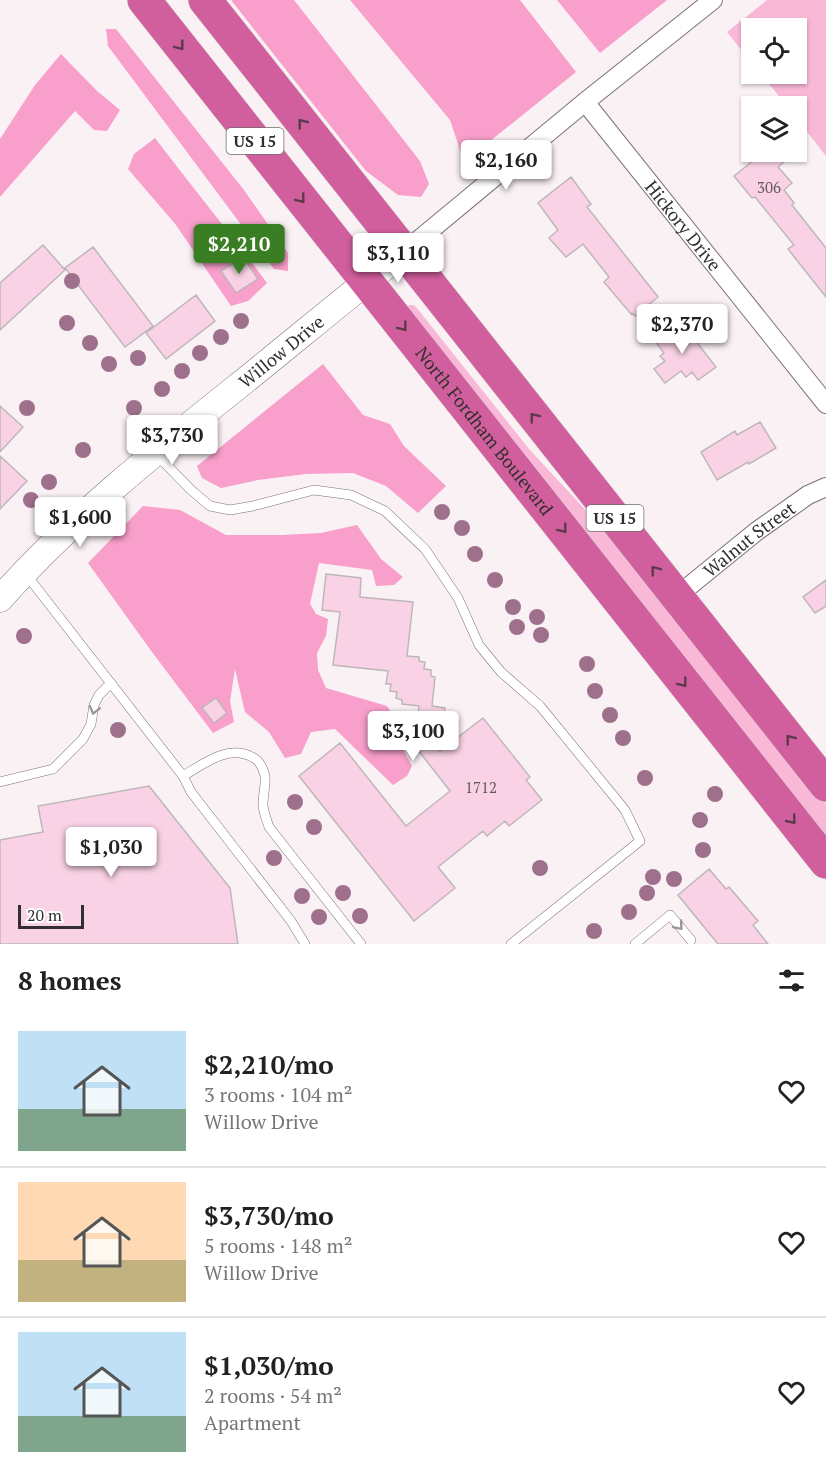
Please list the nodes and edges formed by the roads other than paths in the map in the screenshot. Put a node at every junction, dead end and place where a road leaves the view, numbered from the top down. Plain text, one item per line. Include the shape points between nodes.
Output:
1 (144, 0) edge
2 (205, 0) edge
3 (713, 0) edge
4 (585, 102) junction
5 (404, 252) junction
6 (366, 281) junction
7 (826, 404) edge
8 (155, 452) junction
9 (826, 487) edge
10 (24, 572) junction
11 (677, 597) junction
12 (0, 599) edge
13 (111, 683) junction
14 (183, 776) junction
15 (0, 782) edge
16 (826, 785) edge
17 (826, 862) edge
18 (691, 940) dead end
19 (305, 944) edge
20 (361, 944) edge
21 (511, 944) edge
22 (634, 944) edge

1 -> 6 highway, North Fordham Boulevard / US 15
5 -> 2 highway, US 15
3 - 4 street, Willow Drive
4 - 5 street, Willow Drive
4 - 7 street, Hickory Drive
5 - 6 street, Willow Drive
11 -> 5 highway, US 15
6 - 8 street, Willow Drive
6 -> 17 highway, North Fordham Boulevard / US 15
8 - 10 street, Willow Drive
8 - 21 lane via 210,506 230,510 314,490 351,495 385,511 424,549 458,598 479,645 501,672 540,706 625,810 640,842
9 - 11 street, Walnut Street via 757,531
10 - 12 street, Willow Drive
10 - 13 lane
16 -> 11 highway, US 15
13 - 14 lane
13 -> 15 lane via 99,695 83,739 53,769
14 - 19 lane
14 - 20 lane via 209,760 233,752 257,759 265,778 263,807 269,827
22 -> 18 lane via 670,915

